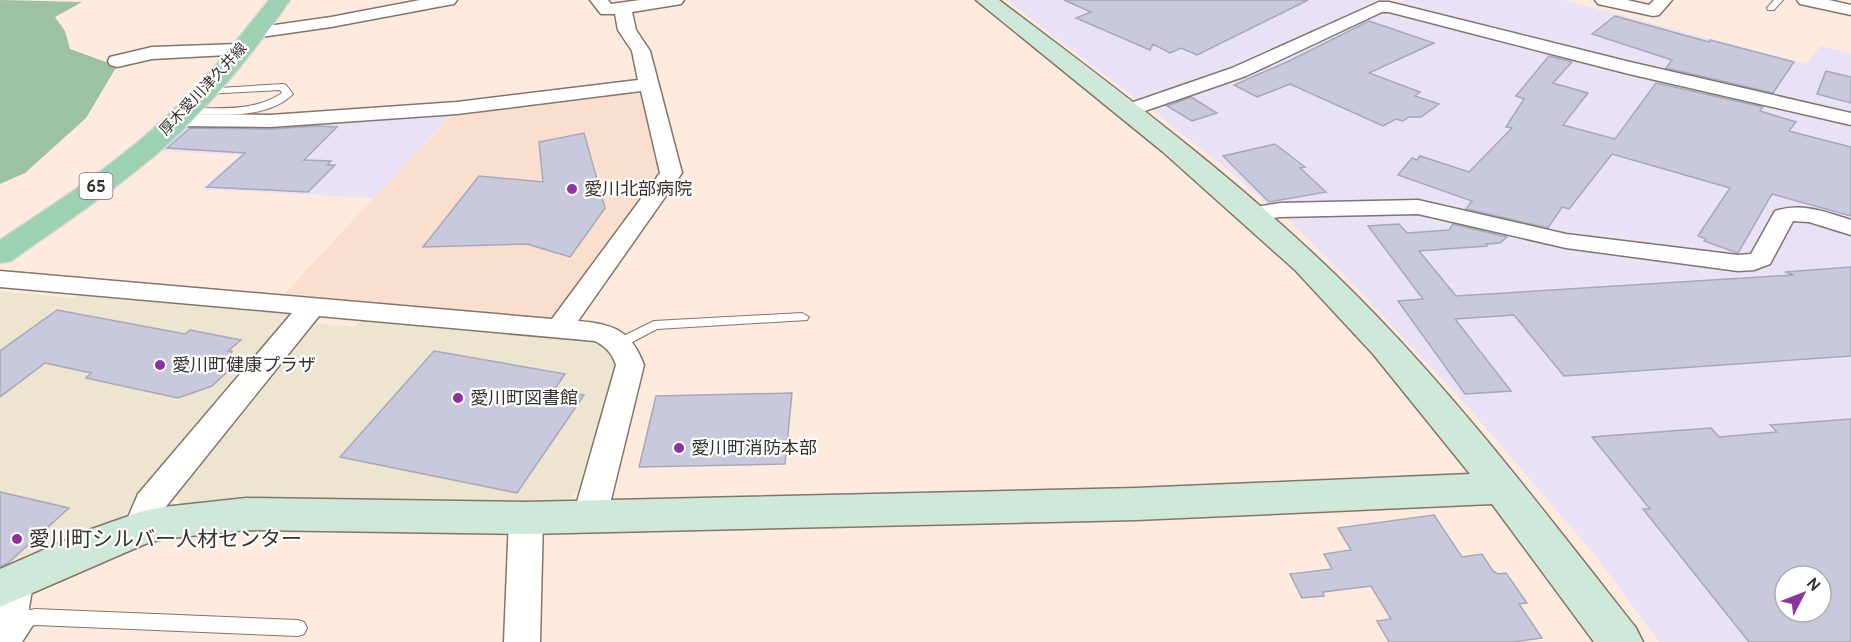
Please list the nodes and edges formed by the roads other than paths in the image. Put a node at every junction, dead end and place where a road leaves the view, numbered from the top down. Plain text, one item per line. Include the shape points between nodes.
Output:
1 (280, 0) edge
2 (448, 0) edge
3 (599, 0) edge
4 (675, 0) edge
5 (986, 0) edge
6 (1604, 0) edge
7 (1663, 0) edge
8 (1779, 0) edge
9 (1806, 0) edge
10 (1393, 3) edge
11 (622, 8) junction
12 (1771, 8) dead end
13 (1851, 10) edge
14 (254, 33) junction
15 (239, 50) junction
16 (117, 61) dead end
17 (650, 84) junction
18 (206, 91) junction
19 (1129, 110) junction
20 (182, 116) junction
21 (1851, 119) edge
22 (1253, 214) junction
23 (1851, 228) edge
24 (0, 254) edge
25 (0, 279) edge
26 (313, 306) junction
27 (802, 317) dead end
28 (559, 328) junction
29 (618, 344) junction
30 (1503, 488) junction
31 (590, 516) junction
32 (526, 518) junction
33 (140, 529) junction
34 (7, 608) edge
35 (298, 628) dead end
36 (522, 642) edge
37 (1620, 642) edge

1 - 14 main road, 厚木愛川津久井線 / 65
2 - 14 street
3 - 11 street via 607,10
4 - 11 street
5 - 19 street
6 - 7 street via 1653,11
8 - 12 lane
9 - 13 street
10 - 19 street via 1239,72
10 - 21 street via 1629,68
11 - 17 street
14 - 15 main road, 厚木愛川津久井線 / 65
15 - 16 street via 152,53
15 - 18 main road, 厚木愛川津久井線 / 65
17 - 20 street via 457,108 270,121
17 - 28 street via 671,173
18 - 20 main road, 厚木愛川津久井線 / 65
18 - 20 lane via 283,87 288,94 271,105
19 - 22 street
20 - 24 main road, 厚木愛川津久井線 / 65 via 147,148
22 - 23 street via 1418,207 1566,241 1738,263 1761,260 1787,213 1799,212
22 - 30 street via 1405,368
25 - 26 street
26 - 28 street
26 - 33 street via 150,503
27 - 29 lane via 654,325
28 - 29 street via 608,334
29 - 31 street via 624,348 630,365
30 - 31 street via 1136,504
30 - 37 street
31 - 32 street
32 - 33 street via 246,514
32 - 36 street
33 - 34 street via 104,542
34 - 35 lane via 35,617

